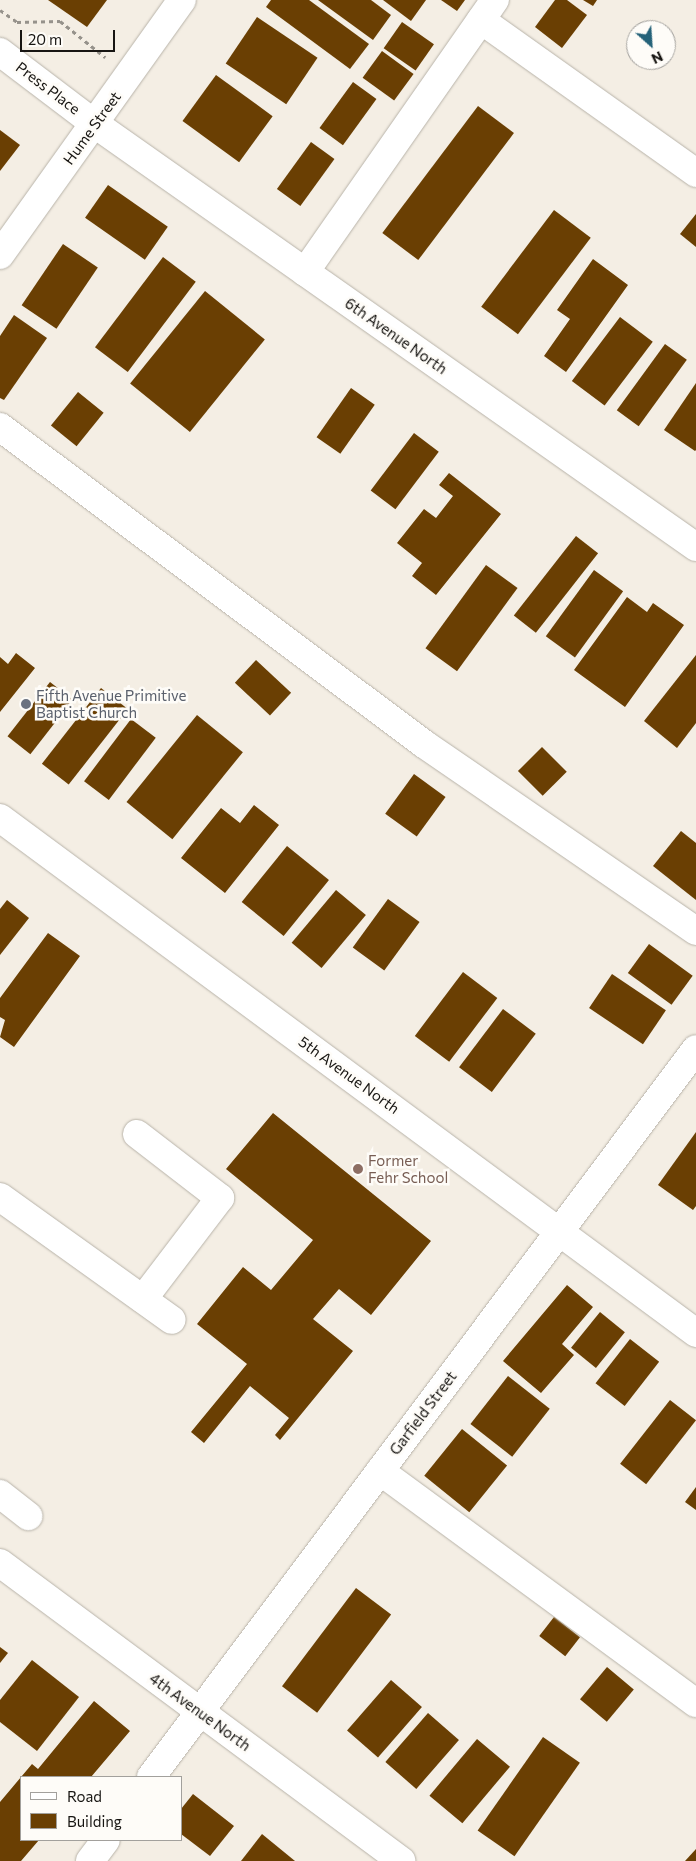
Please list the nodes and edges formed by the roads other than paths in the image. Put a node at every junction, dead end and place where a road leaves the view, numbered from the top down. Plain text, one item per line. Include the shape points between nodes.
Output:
1 (182, 0) edge
2 (488, 10) edge
3 (0, 52) edge
4 (95, 124) junction
5 (696, 173) edge
6 (0, 255) edge
7 (304, 272) junction
8 (0, 427) edge
9 (696, 547) edge
10 (0, 818) edge
11 (696, 932) edge
12 (696, 1049) edge
13 (137, 1134) dead end
14 (0, 1197) edge
15 (559, 1232) junction
16 (143, 1300) junction
17 (172, 1320) dead end
18 (696, 1333) edge
19 (380, 1471) junction
20 (0, 1494) edge
21 (28, 1516) dead end
22 (0, 1564) edge
23 (696, 1703) edge
24 (199, 1712) junction
25 (152, 1776) edge
26 (105, 1841) edge
27 (90, 1861) edge
28 (401, 1861) edge

1 - 4 street, Hume Street
2 - 5 street
2 - 7 street
3 - 4 street, Press Place
4 - 6 street, Hume Street
4 - 7 street, 6th Avenue North
7 - 9 street, 6th Avenue North
8 - 11 street via 424,744
10 - 15 street, 5th Avenue North
12 - 15 street, Garfield Street
13 - 16 street via 220,1198
14 - 16 street
15 - 18 street, 5th Avenue North
15 - 19 street, Garfield Street
16 - 17 street
19 - 23 street
19 - 24 street, Garfield Street
20 - 21 street
22 - 24 street, 4th Avenue North
24 - 25 street, Garfield Street
24 - 28 street, 4th Avenue North
26 - 27 street

